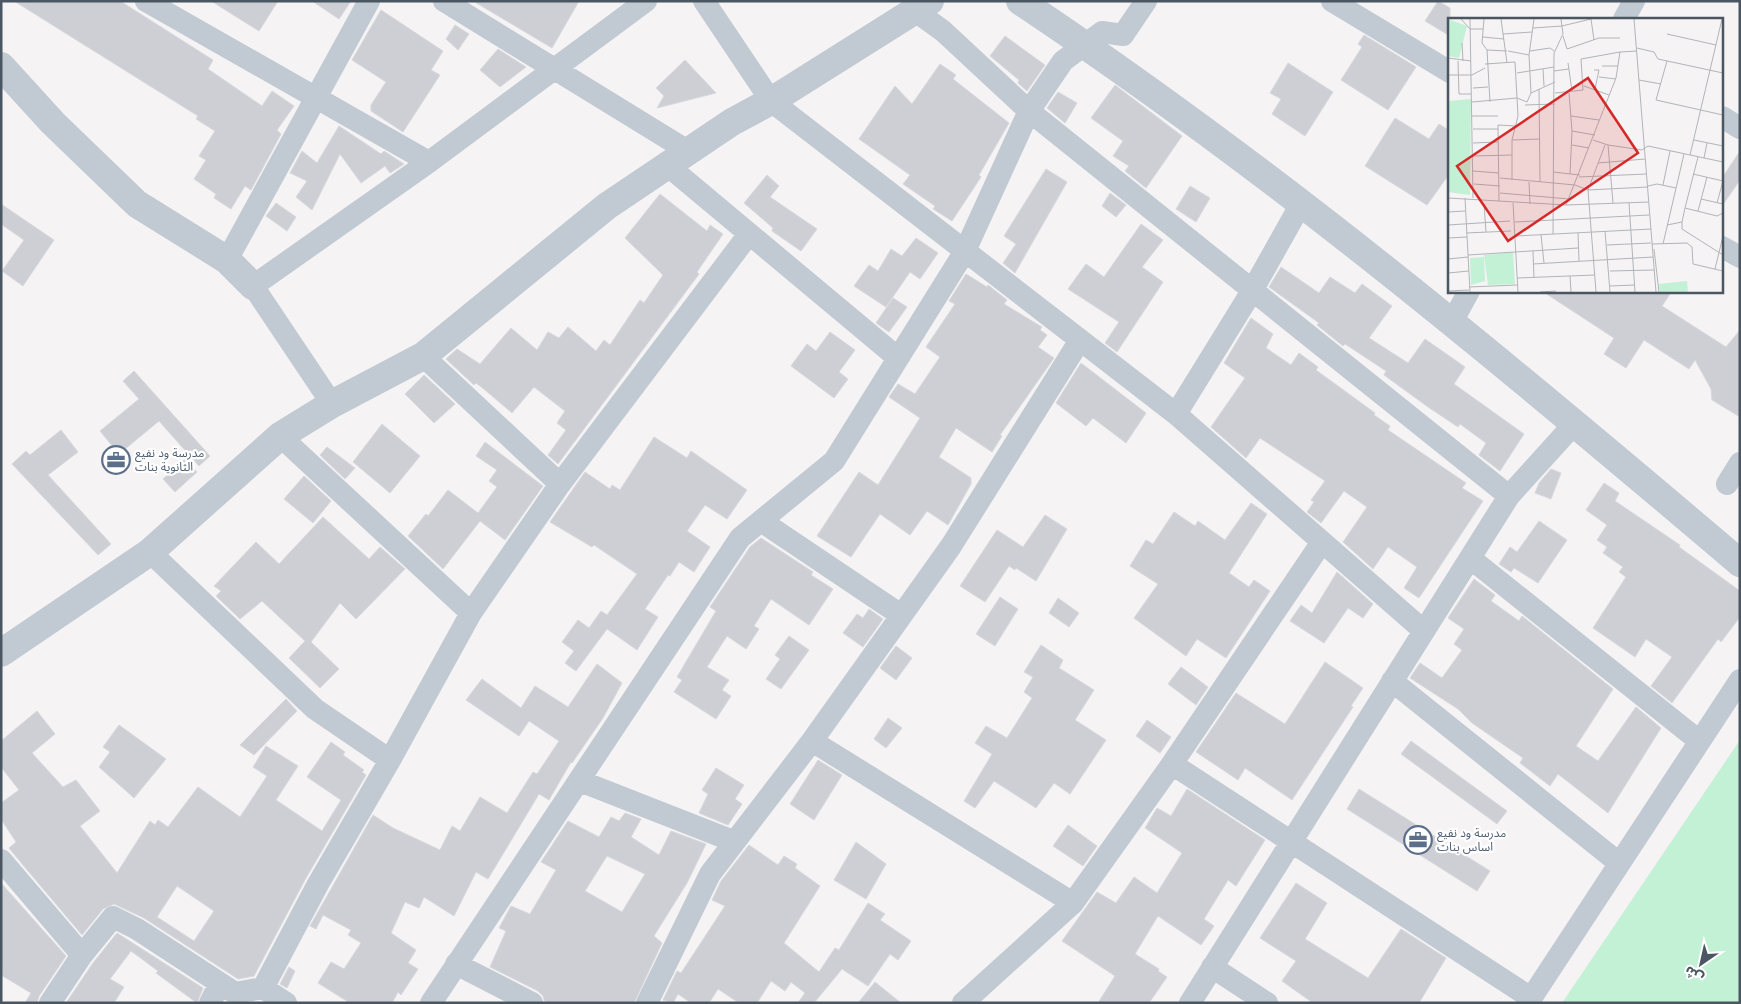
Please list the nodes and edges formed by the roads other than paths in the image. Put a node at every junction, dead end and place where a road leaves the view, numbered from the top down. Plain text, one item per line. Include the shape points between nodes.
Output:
1 (146, 1) edge
2 (369, 1) edge
3 (444, 1) edge
4 (646, 1) edge
5 (704, 1) edge
6 (1020, 1) edge
7 (1146, 1) edge
8 (1332, 1) edge
9 (1634, 1) edge
10 (922, 5) edge
11 (1625, 18) edge
12 (1085, 45) junction
13 (1, 66) edge
14 (554, 69) junction
15 (1448, 71) edge
16 (318, 97) junction
17 (771, 101) junction
18 (1029, 111) junction
19 (1724, 118) edge
20 (1740, 128) edge
21 (678, 158) junction
22 (429, 162) junction
23 (1302, 202) junction
24 (749, 234) junction
25 (1724, 248) edge
26 (965, 251) junction
27 (1740, 257) edge
28 (227, 260) junction
29 (253, 286) junction
30 (1252, 291) junction
31 (1468, 292) edge
32 (1452, 322) junction
33 (1080, 340) junction
34 (423, 356) junction
35 (898, 358) junction
36 (332, 404) junction
37 (1176, 414) junction
38 (1575, 422) junction
39 (280, 436) junction
40 (1740, 463) edge
41 (560, 484) junction
42 (1727, 484) dead end
43 (1509, 496) junction
44 (761, 520) junction
45 (1322, 542) junction
46 (150, 552) junction
47 (1470, 558) junction
48 (1740, 563) edge
49 (471, 613) junction
50 (901, 616) junction
51 (1424, 631) junction
52 (1, 653) edge
53 (1740, 680) edge
54 (1392, 681) junction
55 (812, 740) junction
56 (1698, 740) junction
57 (390, 760) junction
58 (1172, 764) junction
59 (580, 781) junction
60 (733, 841) junction
61 (1291, 842) junction
62 (1, 860) edge
63 (1619, 863) junction
64 (1073, 903) junction
65 (82, 955) junction
66 (456, 964) junction
67 (1212, 967) junction
68 (263, 988) junction
69 (215, 993) edge
70 (1529, 1000) edge
71 (50, 1003) edge
72 (286, 1003) edge
73 (431, 1003) edge
74 (532, 1003) edge
75 (647, 1003) edge
76 (963, 1003) edge
77 (1190, 1003) edge
78 (1267, 1003) edge

1 - 16 street
2 - 16 street
3 - 14 street
4 - 14 street
5 - 17 street
6 - 12 street
7 - 12 street via 1123,36 1102,32
8 - 15 street
9 - 11 street
10 - 17 street
10 - 18 street via 943,31
12 - 18 street via 1063,61
12 - 23 street
13 - 28 street via 53,123 137,204
14 - 21 street
14 - 22 street
16 - 22 street
16 - 28 street
17 - 21 street
17 - 26 street
18 - 26 street
18 - 30 street
19 - 20 street
21 - 24 street
21 - 34 street via 607,206
22 - 29 street
23 - 30 street
23 - 32 street
24 - 35 street
24 - 41 street
25 - 27 street
26 - 33 street
26 - 35 street
28 - 29 street
29 - 36 street
30 - 37 street
30 - 43 street
31 - 32 street
32 - 38 street
33 - 37 street
33 - 50 street via 951,546
34 - 36 street
34 - 41 street
35 - 44 street via 834,461
36 - 39 street
37 - 45 street
38 - 43 street
38 - 48 street
39 - 46 street
39 - 49 street
40 - 42 street
41 - 49 street
43 - 47 street
44 - 50 street
44 - 59 street via 740,538
45 - 51 street
45 - 58 street
46 - 52 street
46 - 57 street via 315,710
47 - 51 street
47 - 56 street
49 - 57 street
50 - 55 street
51 - 54 street
53 - 56 street
54 - 61 street
54 - 63 street
55 - 60 street
55 - 64 street
56 - 63 street
57 - 68 street via 318,884
58 - 61 street
58 - 64 street
59 - 60 street
59 - 66 street
60 - 75 street via 710,874
61 - 67 street
61 - 70 street
62 - 65 street
63 - 70 street
64 - 76 street
65 - 69 street via 114,917 137,929
65 - 71 street
66 - 73 street
66 - 74 street
67 - 77 street
67 - 78 street
68 - 69 street
68 - 72 street

